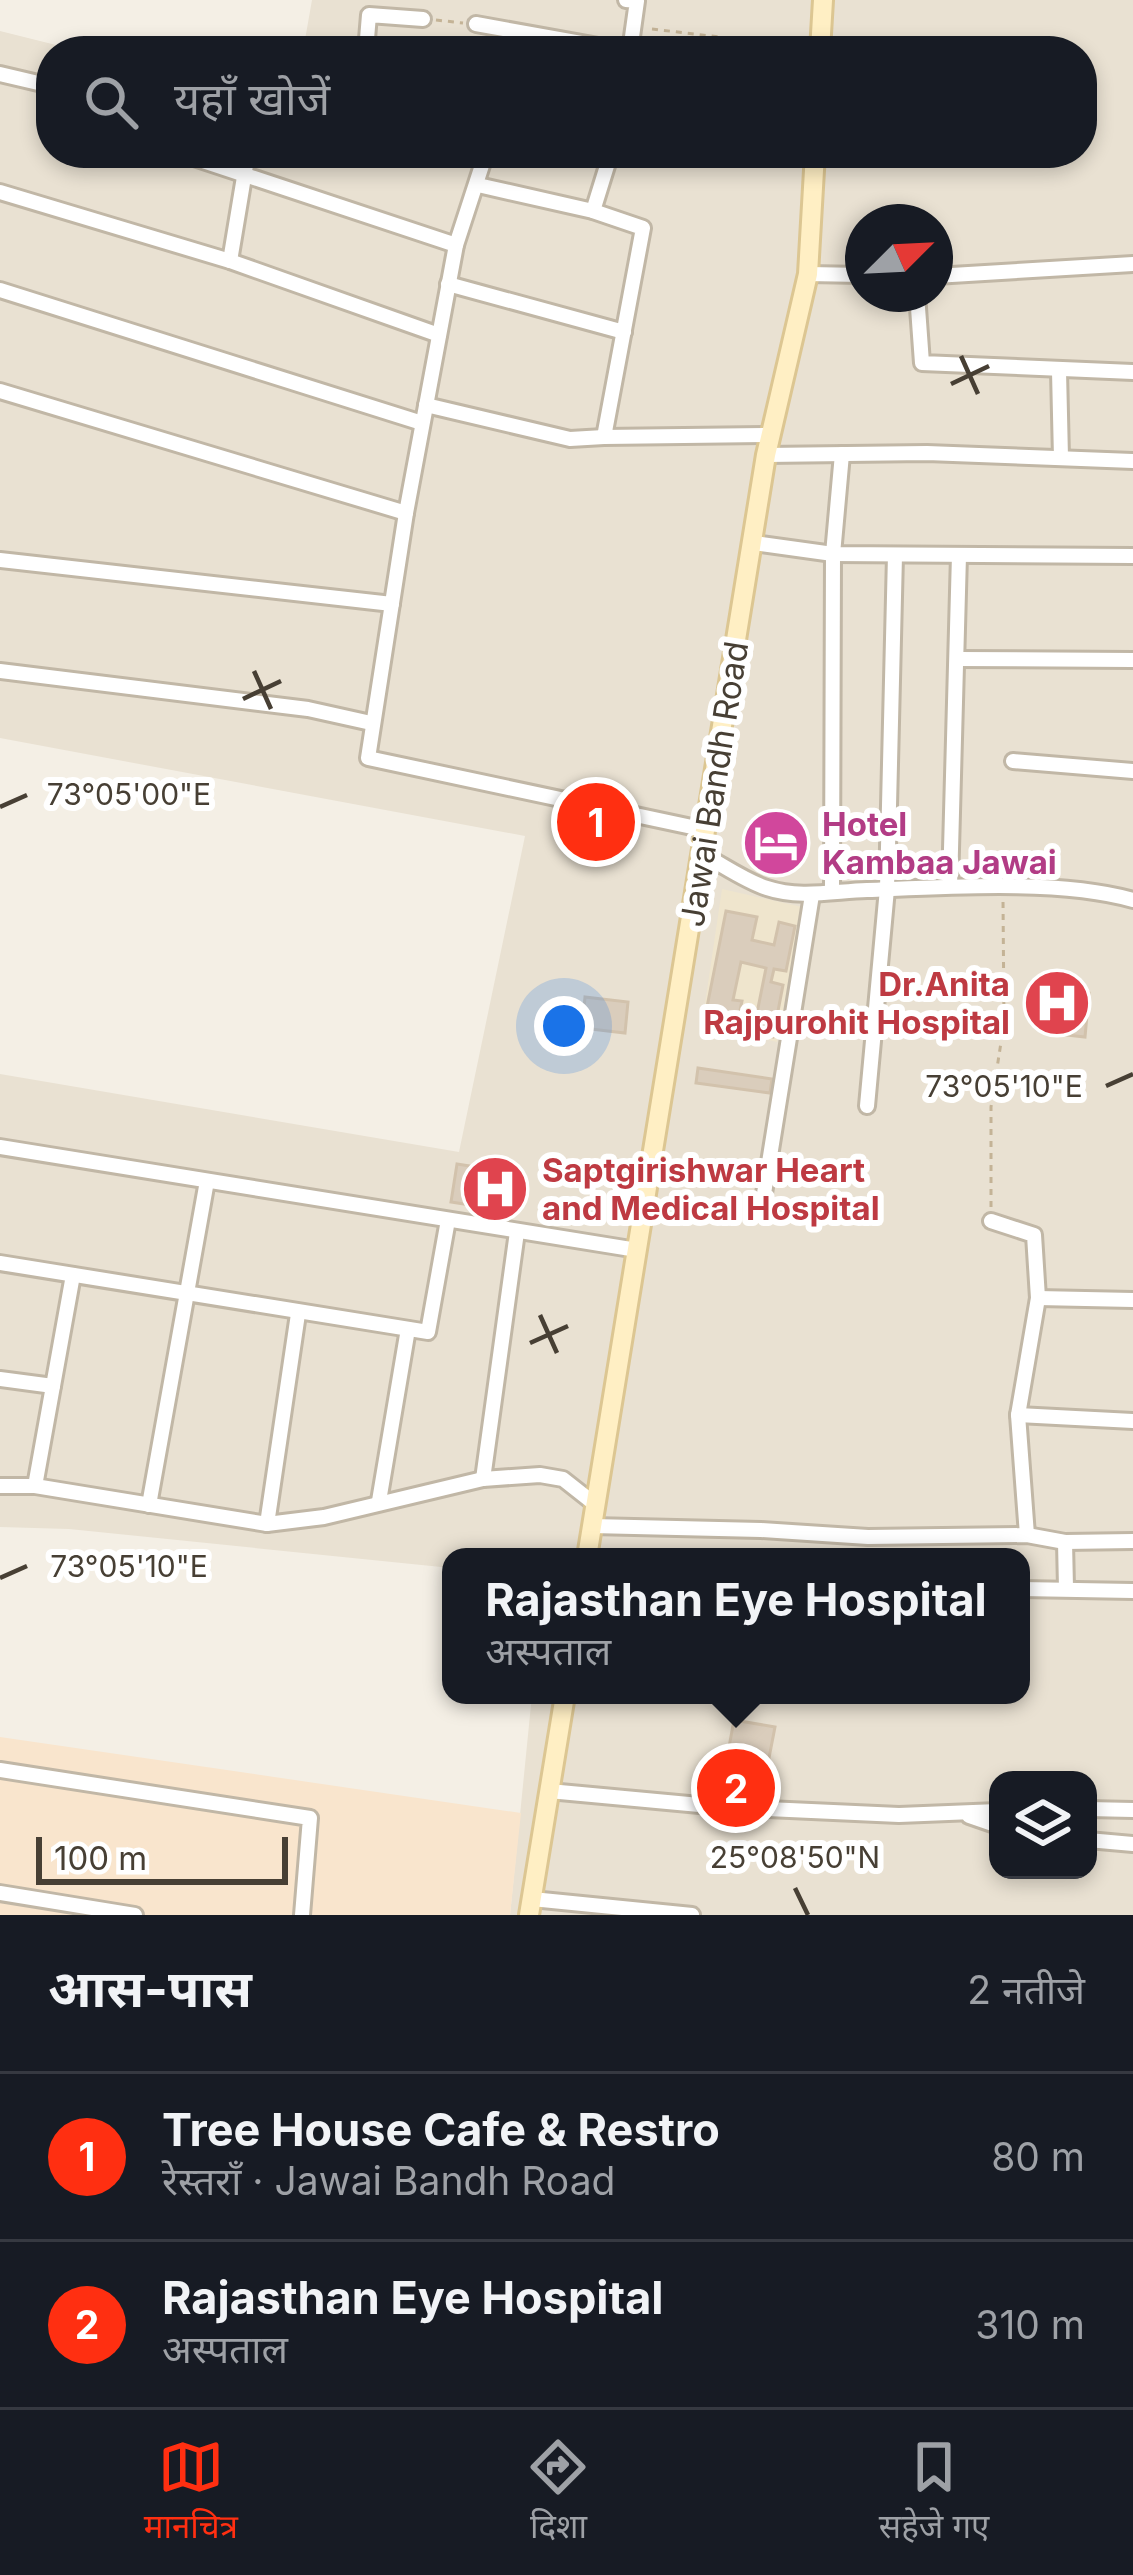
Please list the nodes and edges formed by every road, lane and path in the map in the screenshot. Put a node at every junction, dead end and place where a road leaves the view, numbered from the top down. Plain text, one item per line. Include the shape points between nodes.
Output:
1 (626, 0) edge
2 (823, 0) edge
3 (423, 19) joint
4 (476, 24) joint
5 (632, 26) junction
6 (367, 36) edge
7 (544, 36) edge
8 (630, 36) edge
9 (714, 36) edge
10 (821, 36) edge
11 (0, 74) edge
12 (36, 82) edge
13 (226, 168) edge
14 (246, 168) edge
15 (482, 168) edge
16 (606, 168) edge
17 (813, 168) edge
18 (245, 174) junction
19 (478, 185) junction
20 (0, 192) edge
21 (593, 212) junction
22 (456, 244) junction
23 (230, 261) junction
24 (1133, 264) edge
25 (808, 274) junction
26 (953, 274) edge
27 (845, 275) edge
28 (448, 284) junction
29 (0, 290) edge
30 (918, 312) edge
31 (624, 332) junction
32 (439, 335) junction
33 (1059, 371) junction
34 (1133, 372) edge
35 (0, 391) edge
36 (426, 405) junction
37 (422, 423) junction
38 (604, 437) junction
39 (768, 445) junction
40 (842, 454) junction
41 (1061, 458) junction
42 (1133, 461) edge
43 (406, 514) junction
44 (754, 543) junction
45 (833, 554) junction
46 (895, 555) junction
47 (959, 555) junction
48 (1133, 556) edge
49 (0, 560) edge
50 (392, 604) junction
51 (957, 659) junction
52 (1133, 660) edge
53 (0, 670) edge
54 (371, 722) junction
55 (1013, 761) dead end
56 (1133, 772) edge
57 (706, 830) junction
58 (702, 854) junction
59 (950, 886) junction
60 (1003, 888) junction
61 (887, 889) junction
62 (832, 891) junction
63 (812, 895) junction
64 (1133, 900) edge
65 (868, 1106) dead end
66 (0, 1147) edge
67 (207, 1181) junction
68 (762, 1206) dead end
69 (448, 1220) junction
70 (991, 1221) joint
71 (517, 1232) junction
72 (638, 1250) junction
73 (0, 1264) edge
74 (73, 1275) junction
75 (186, 1293) junction
76 (1038, 1298) junction
77 (1133, 1300) edge
78 (298, 1314) junction
79 (408, 1329) junction
80 (0, 1378) edge
81 (53, 1385) junction
82 (1018, 1415) junction
83 (1133, 1421) edge
84 (483, 1479) junction
85 (0, 1486) edge
86 (35, 1486) junction
87 (379, 1501) junction
88 (596, 1504) junction
89 (148, 1505) junction
90 (267, 1524) junction
91 (592, 1526) junction
92 (1027, 1535) junction
93 (1133, 1541) edge
94 (1065, 1542) junction
95 (588, 1548) edge
96 (1066, 1588) junction
97 (1030, 1589) edge
98 (1133, 1591) edge
99 (564, 1704) edge
100 (0, 1769) edge
101 (549, 1791) junction
102 (1097, 1809) edge
103 (1133, 1810) edge
104 (989, 1812) edge
105 (965, 1815) junction
106 (989, 1823) edge
107 (1097, 1841) edge
108 (1133, 1844) edge
109 (0, 1893) edge
110 (530, 1907) edge
111 (135, 1915) edge
112 (302, 1915) edge
113 (692, 1915) edge

1 - 5 street via 637,2
2 - 10 street
3 - 4 path
3 - 6 street via 369,15
4 - 7 street
5 - 8 street
5 - 9 path
11 - 12 street
13 - 18 street
14 - 18 street
15 - 19 street
16 - 21 street
17 - 25 street, Jawai Bandh Road
18 - 22 street
18 - 23 street
19 - 21 street
19 - 22 street
20 - 23 street
21 - 31 street via 643,228
22 - 28 street
23 - 32 street
24 - 26 street
25 - 27 street
25 - 39 street, Jawai Bandh Road
28 - 31 street
28 - 32 street
29 - 37 street
30 - 33 street via 922,363
31 - 38 street
32 - 36 street
33 - 34 street
33 - 41 street
35 - 43 street
36 - 37 street
36 - 38 street via 570,439
37 - 43 street
38 - 39 street
39 - 40 street
39 - 44 street, Jawai Bandh Road
40 - 41 street
40 - 45 street
41 - 42 street
43 - 50 street
44 - 45 street
44 - 57 street, Jawai Bandh Road
45 - 46 street
45 - 62 street
46 - 47 street
46 - 61 street
47 - 48 street
47 - 51 street
49 - 50 street
50 - 54 street
51 - 52 street
51 - 59 street
53 - 54 street
54 - 57 street via 368,758
55 - 56 street
57 - 58 street, Jawai Bandh Road
58 - 63 street via 766,888
58 - 72 street, Jawai Bandh Road
59 - 60 street
59 - 61 street
60 - 64 street
60 - 70 path
61 - 62 street
61 - 65 street
62 - 63 street
63 - 68 street
66 - 67 street
67 - 69 street
67 - 75 street
69 - 71 street
69 - 79 street via 428,1332
70 - 76 street via 1034,1235
71 - 72 street
71 - 84 street
72 - 88 street, Jawai Bandh Road
73 - 74 street
74 - 75 street
74 - 81 street
75 - 78 street
75 - 89 street
76 - 77 street
76 - 82 street
78 - 79 street
78 - 90 street
79 - 87 street
80 - 81 street
81 - 86 street
82 - 83 street
82 - 92 street
84 - 87 street
84 - 88 street via 563,1479
85 - 86 street
86 - 89 street
87 - 90 street
88 - 91 street, Jawai Bandh Road
89 - 90 street
91 - 92 street via 868,1538
91 - 95 street, Jawai Bandh Road
92 - 94 street
93 - 94 street
94 - 96 street
96 - 97 street
96 - 98 street
99 - 101 street
100 - 112 street via 310,1818
101 - 105 street via 721,1807
101 - 110 street
102 - 103 street
104 - 105 street
105 - 106 street
107 - 108 street
109 - 111 street
110 - 113 street

